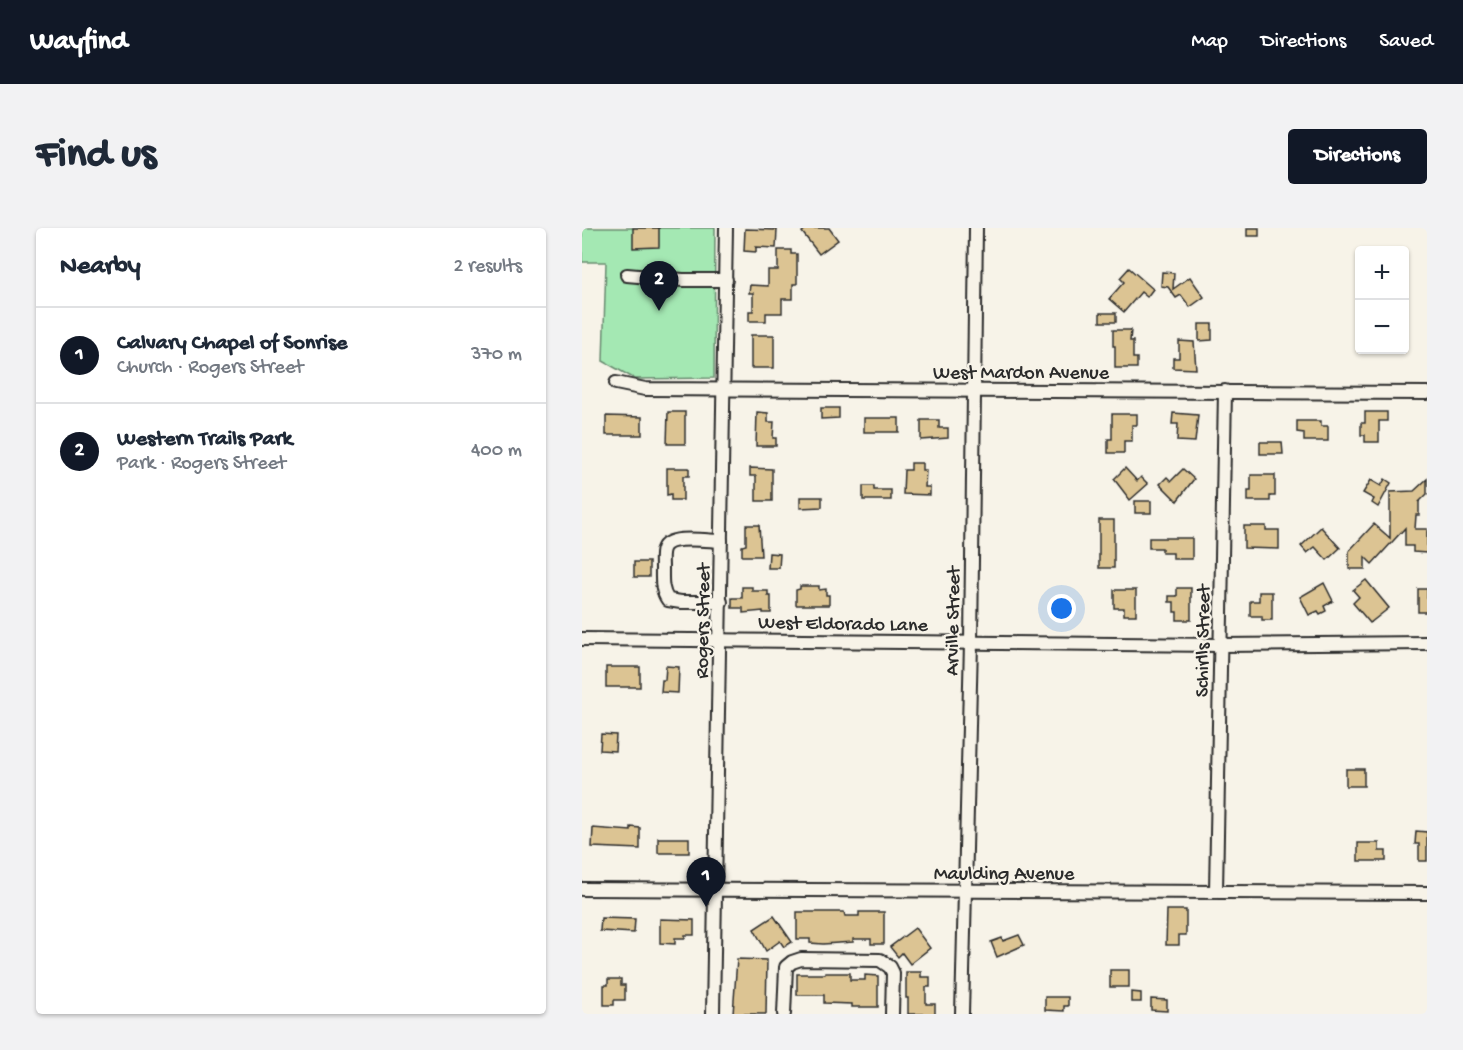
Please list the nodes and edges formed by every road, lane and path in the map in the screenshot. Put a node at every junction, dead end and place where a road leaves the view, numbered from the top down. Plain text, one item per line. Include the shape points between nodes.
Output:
1 (726, 228) edge
2 (976, 228) edge
3 (627, 275) dead end
4 (726, 280) junction
5 (616, 383) dead end
6 (724, 389) junction
7 (973, 390) junction
8 (1225, 392) junction
9 (1427, 393) edge
10 (721, 541) junction
11 (721, 602) junction
12 (582, 639) edge
13 (720, 640) junction
14 (971, 643) junction
15 (1427, 643) edge
16 (1221, 645) junction
17 (582, 889) edge
18 (715, 890) junction
19 (1216, 891) junction
20 (966, 892) junction
21 (1427, 893) edge
22 (713, 1014) edge
23 (784, 1014) edge
24 (892, 1014) edge
25 (962, 1014) edge

1 - 4 street, Rogers Street
2 - 7 street, Arville Street
3 - 4 street
4 - 6 street, Rogers Street
5 - 6 street, West Mardon Avenue via 645,389
6 - 7 street, West Mardon Avenue
6 - 10 street, Rogers Street
7 - 8 street, West Mardon Avenue
7 - 14 street, Arville Street
8 - 9 street, West Mardon Avenue
8 - 16 street, Schirlls Street
10 - 11 street, Rogers Street
10 - 11 street via 667,542 662,549 662,583 668,600
11 - 13 street, Rogers Street
12 - 13 street, West Eldorado Lane
13 - 14 street, West Eldorado Lane
13 - 18 street, Rogers Street
14 - 16 street, West Eldorado Lane
14 - 20 street, Arville Street
15 - 16 street, West Eldorado Lane
16 - 19 street, Schirlls Street
17 - 18 street, Maulding Avenue
18 - 20 street, Maulding Avenue
18 - 22 street, Rogers Street
19 - 20 street, Maulding Avenue
19 - 21 street, Maulding Avenue
20 - 25 street, Arville Street
23 - 24 street via 786,967 801,959 879,960 893,974

